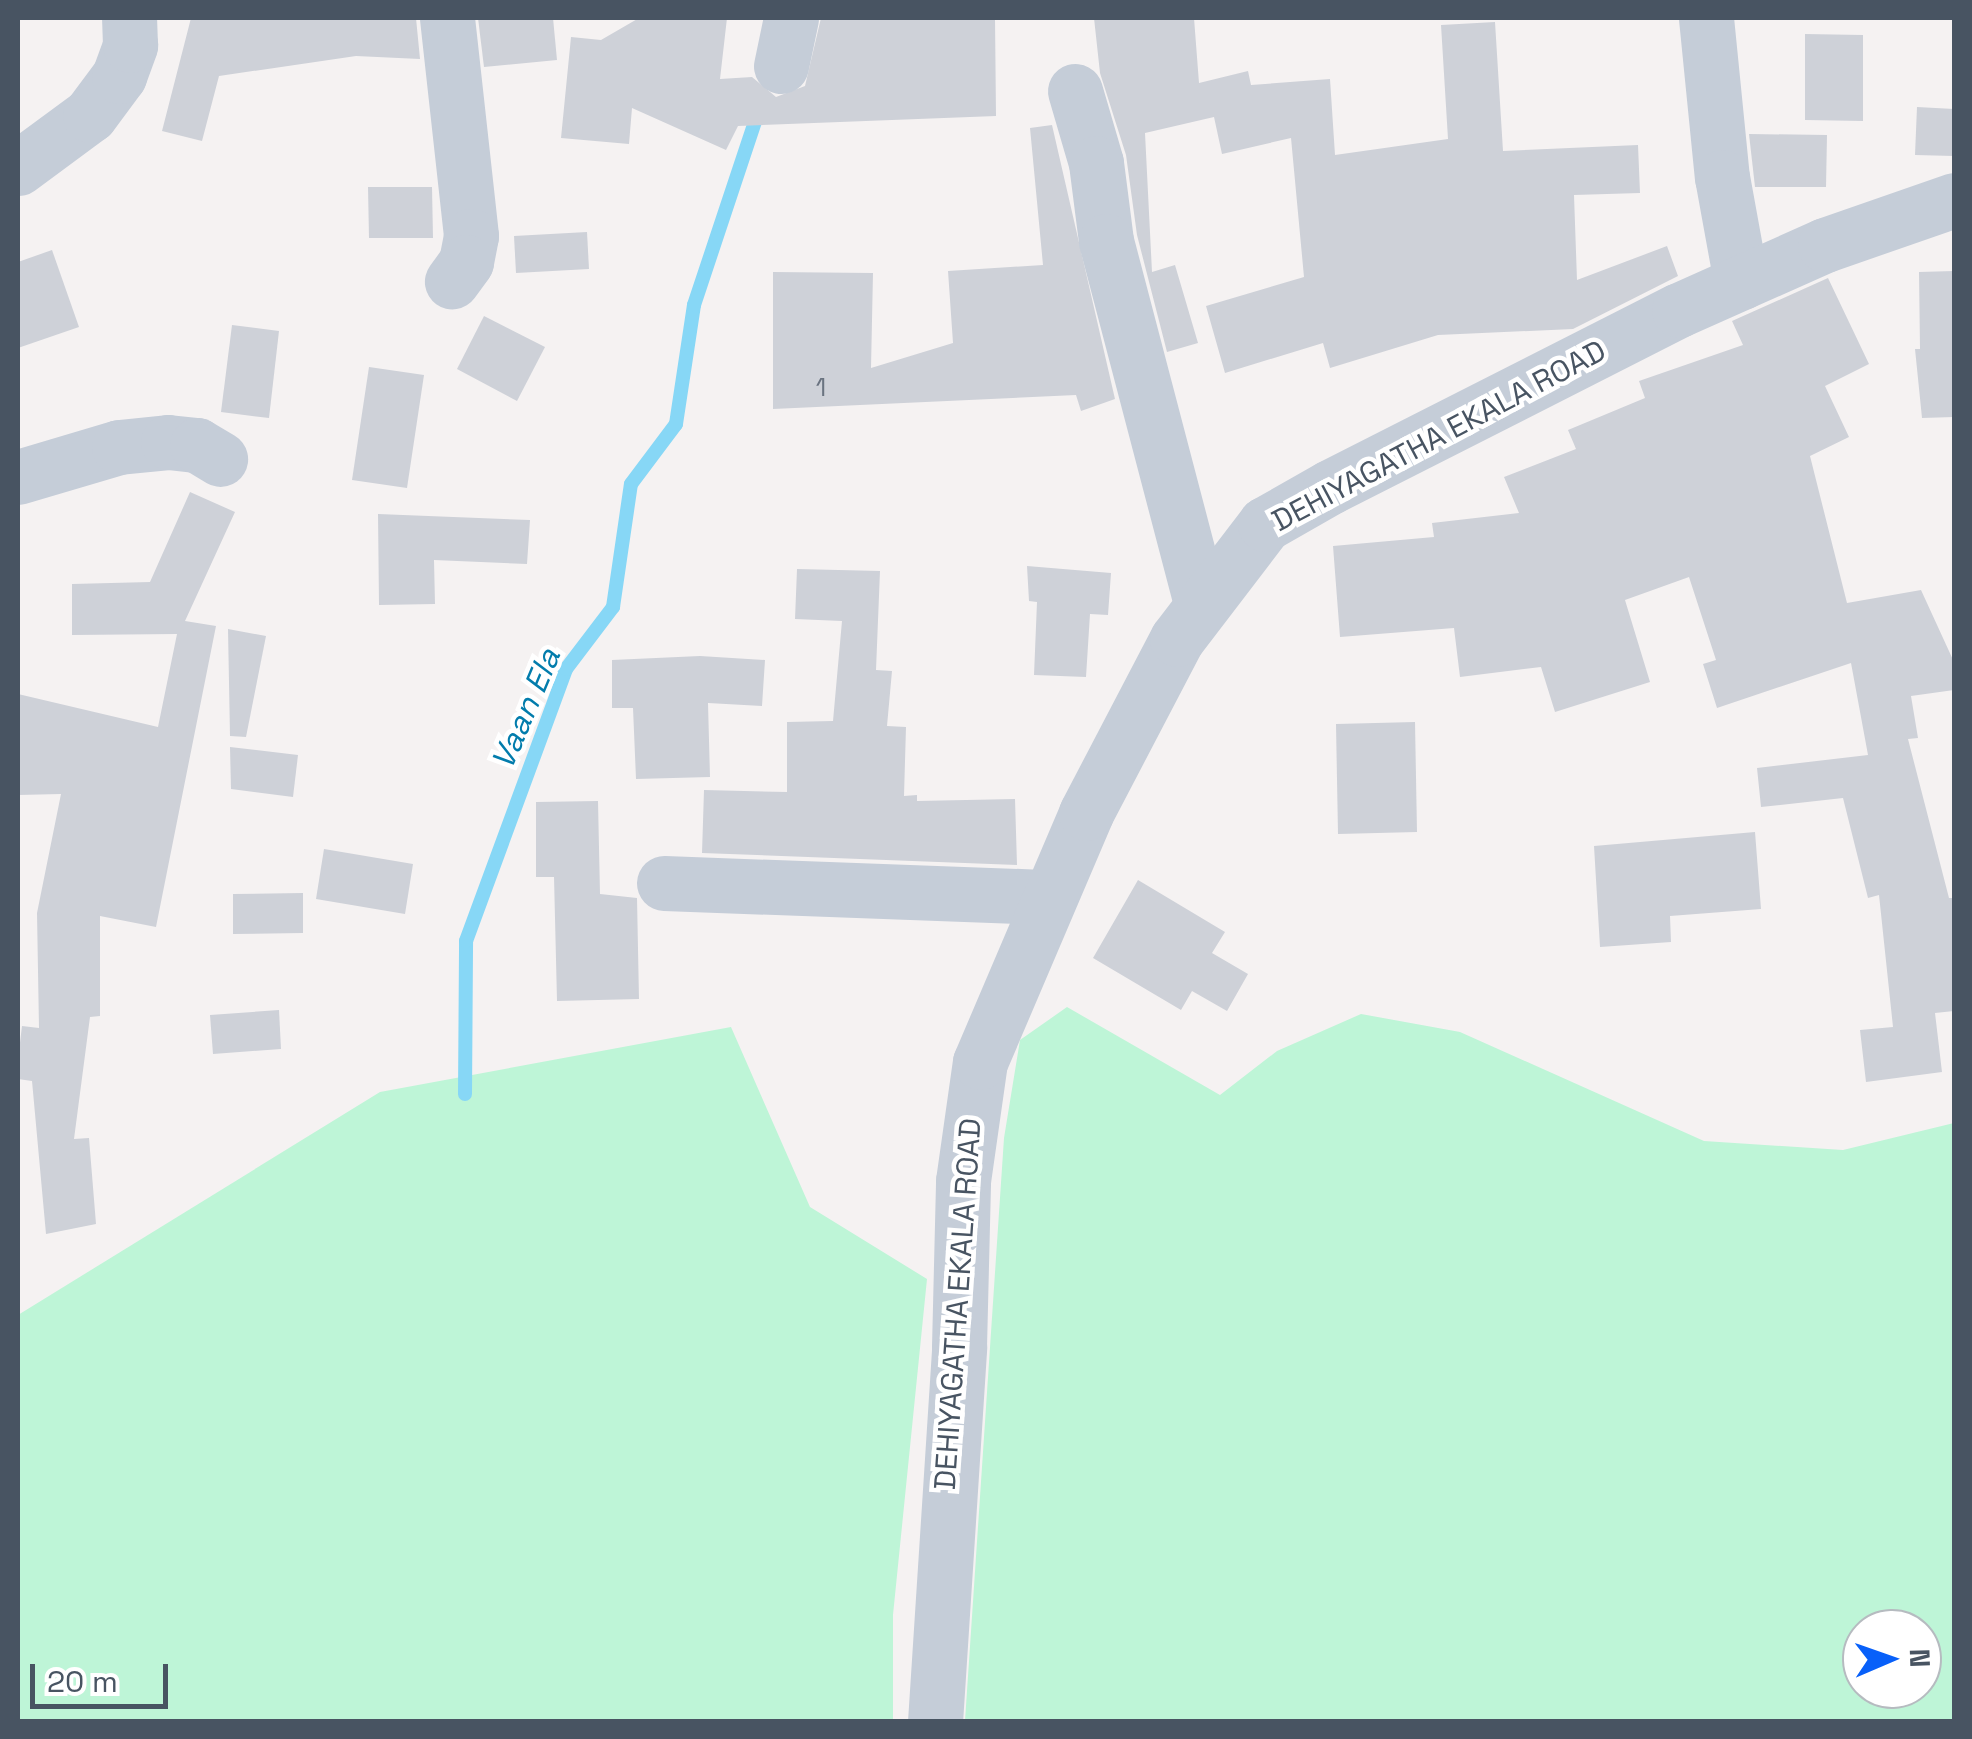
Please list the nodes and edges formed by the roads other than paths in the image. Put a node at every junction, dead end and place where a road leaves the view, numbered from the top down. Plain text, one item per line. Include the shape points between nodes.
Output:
1 (129, 18) edge
2 (447, 18) edge
3 (1706, 18) edge
4 (1075, 91) dead end
5 (18, 168) edge
6 (1954, 200) edge
7 (452, 281) dead end
8 (1741, 282) junction
9 (220, 459) dead end
10 (18, 477) edge
11 (1201, 604) junction
12 (664, 884) dead end
13 (1049, 898) junction
14 (935, 1722) edge

1 - 5 street via 130,45 120,76 90,115
2 - 7 street via 471,236 466,262
3 - 8 street
4 - 11 street via 1096,164 1106,241
6 - 8 street, DEHIYAGATHA EKALA ROAD
8 - 11 street, DEHIYAGATHA EKALA ROAD via 1265,524
9 - 10 street via 197,444 168,442 120,447
11 - 13 street, DEHIYAGATHA EKALA ROAD via 1086,813
12 - 13 street
13 - 14 street, DEHIYAGATHA EKALA ROAD via 990,1034 969,1116

